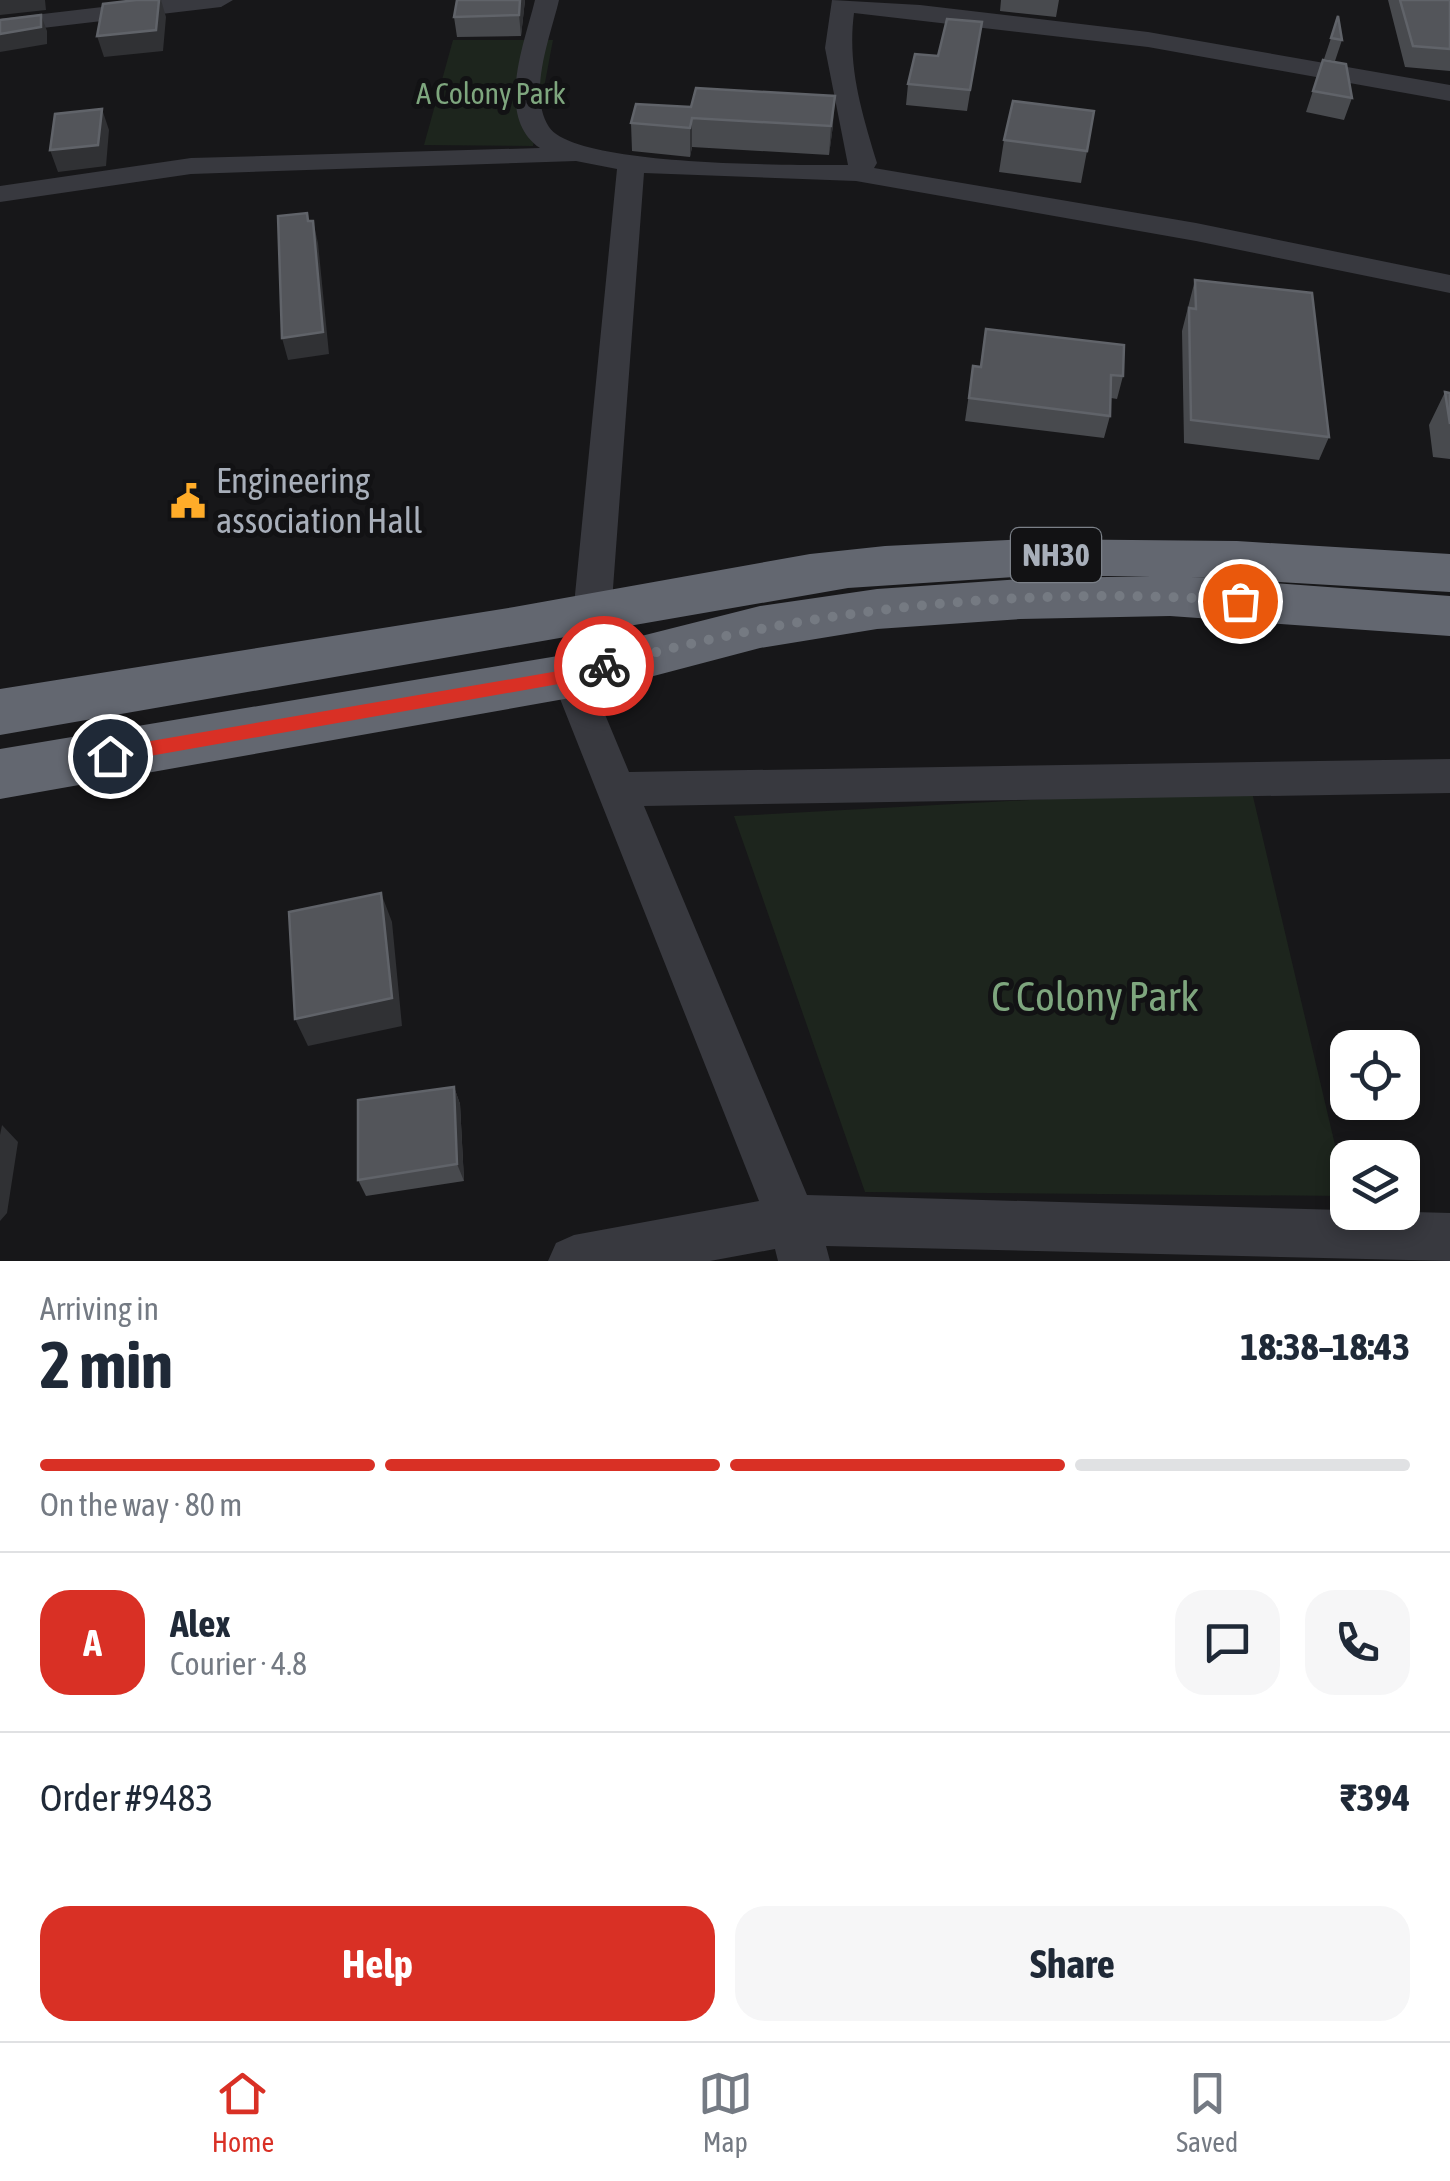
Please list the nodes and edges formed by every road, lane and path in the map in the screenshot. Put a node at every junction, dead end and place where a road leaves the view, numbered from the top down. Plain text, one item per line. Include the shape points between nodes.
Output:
1 (220, 0) edge
2 (547, 0) edge
3 (843, 2) edge
4 (0, 26) edge
5 (1450, 93) edge
6 (570, 155) junction
7 (631, 164) junction
8 (856, 173) junction
9 (0, 194) edge
10 (1450, 284) edge
11 (1450, 573) edge
12 (592, 614) junction
13 (1450, 616) edge
14 (570, 676) junction
15 (0, 712) edge
16 (0, 774) edge
17 (1450, 776) edge
18 (616, 789) junction
19 (1450, 1239) edge
20 (798, 1240) edge
21 (574, 1261) edge

1 - 4 street
2 - 6 street via 527,96 540,136
3 - 5 street via 1315,63
3 - 8 street via 837,48 863,153
6 - 7 street
6 - 9 street via 191,166
7 - 8 street
7 - 12 street
8 - 10 street
11 - 12 highway, NH30 via 1163,554 1025,555 781,577
12 - 14 street
12 - 15 highway, NH30
13 - 14 highway, NH30 via 1170,596 1020,599 877,609 760,627
14 - 16 highway, NH30
14 - 18 street
17 - 18 street
18 - 20 street
19 - 20 street
20 - 21 street

